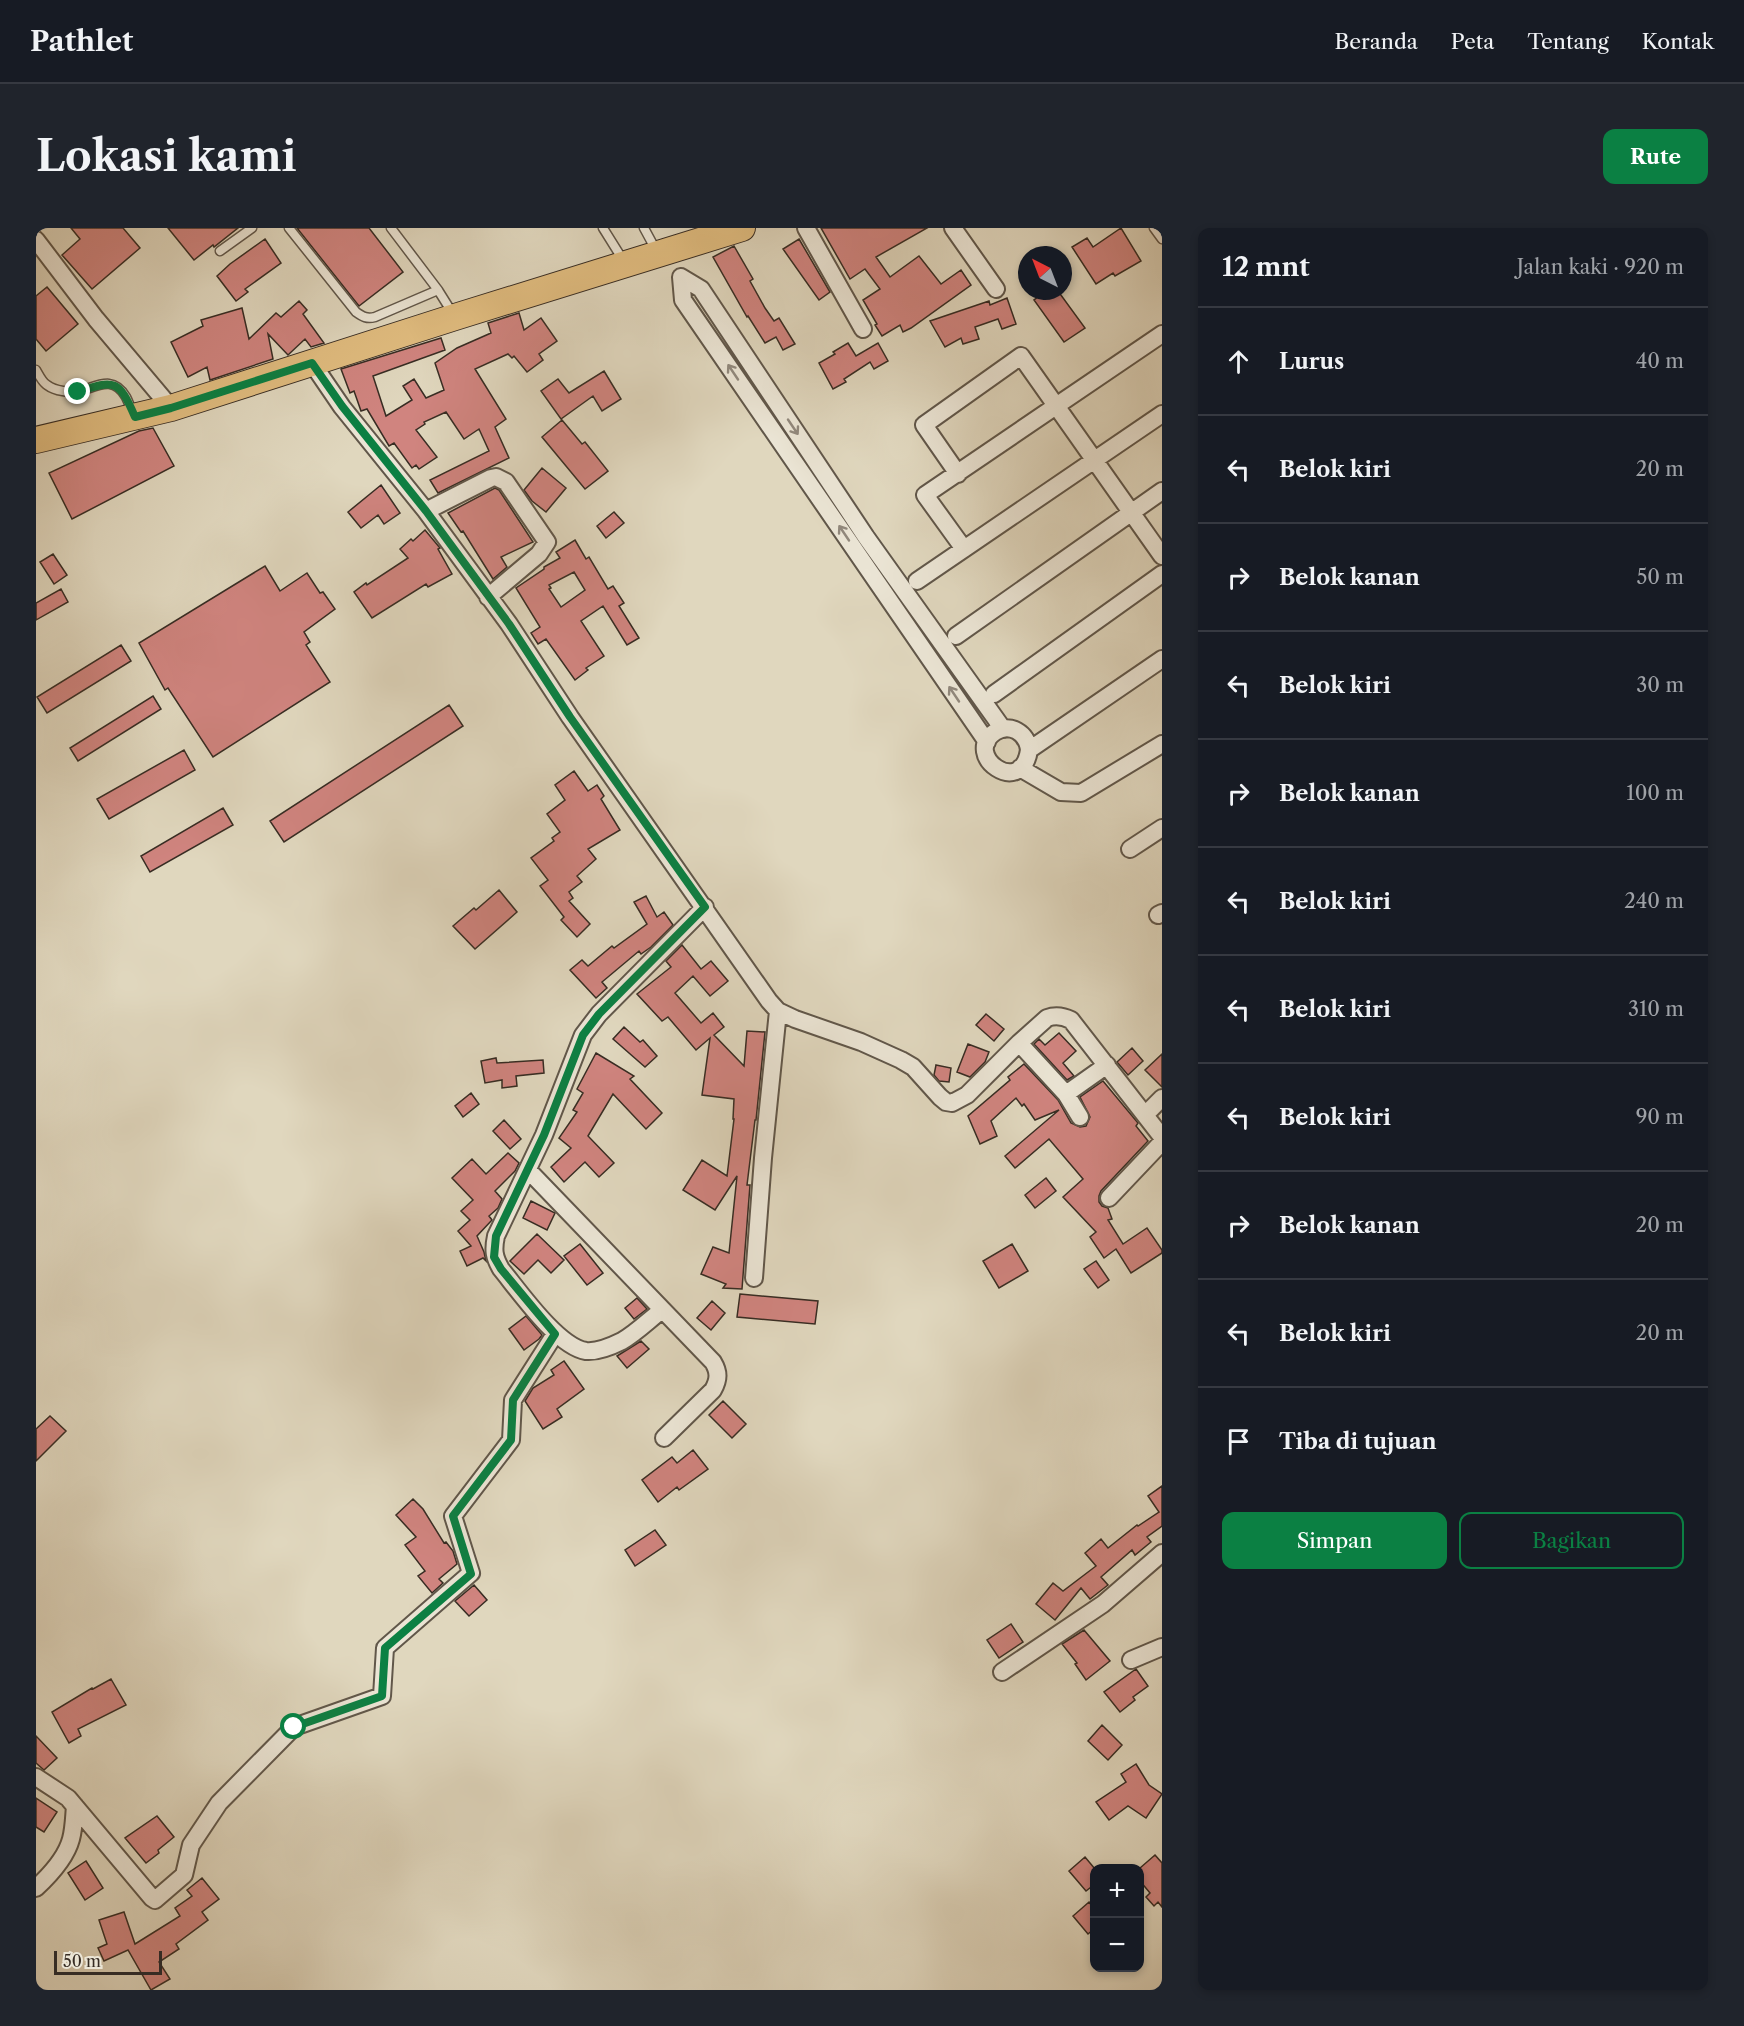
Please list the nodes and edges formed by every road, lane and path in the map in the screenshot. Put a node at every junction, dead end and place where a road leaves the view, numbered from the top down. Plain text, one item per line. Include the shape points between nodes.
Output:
1 (252, 228) edge
2 (289, 228) edge
3 (391, 228) edge
4 (603, 228) edge
5 (644, 228) edge
6 (742, 228) edge
7 (806, 228) edge
8 (953, 228) edge
9 (1154, 228) edge
10 (1162, 238) edge
11 (36, 240) edge
12 (220, 251) dead end
13 (662, 253) junction
14 (625, 263) junction
15 (681, 277) junction
16 (996, 289) dead end
17 (438, 290) junction
18 (455, 316) junction
19 (863, 329) dead end
20 (1162, 334) edge
21 (312, 363) junction
22 (36, 370) edge
23 (41, 384) edge
24 (1056, 406) junction
25 (171, 408) junction
26 (1162, 414) edge
27 (135, 417) junction
28 (36, 440) edge
29 (1094, 460) junction
30 (958, 474) junction
31 (1162, 491) edge
32 (426, 511) junction
33 (1131, 513) junction
34 (964, 549) junction
35 (1162, 556) edge
36 (1162, 574) edge
37 (917, 581) dead end
38 (488, 597) junction
39 (956, 636) dead end
40 (1162, 659) edge
41 (994, 694) dead end
42 (1003, 729) junction
43 (987, 742) junction
44 (1162, 744) edge
45 (1029, 750) junction
46 (1020, 768) junction
47 (1162, 828) edge
48 (1130, 849) dead end
49 (705, 907) junction
50 (778, 1011) junction
51 (1019, 1043) junction
52 (1107, 1065) junction
53 (1066, 1094) junction
54 (1162, 1098) edge
55 (1145, 1115) junction
56 (1080, 1118) dead end
57 (1162, 1137) edge
58 (1162, 1142) edge
59 (528, 1170) junction
60 (1109, 1198) dead end
61 (754, 1278) dead end
62 (662, 1310) junction
63 (555, 1334) junction
64 (664, 1438) dead end
65 (1162, 1553) edge
66 (1162, 1647) edge
67 (1131, 1660) dead end
68 (1002, 1672) dead end
69 (36, 1777) edge
70 (75, 1806) junction
71 (36, 1888) edge

1 - 12 lane
2 - 17 lane via 363,316 375,317
3 - 17 lane
4 - 14 lane
5 - 13 lane
6 - 13 main road
7 - 19 street
8 - 16 street
9 - 10 lane
11 - 25 street
13 - 14 main road
13 - 15 street
14 - 18 main road
15 -> 42 street via 700,289 866,537
43 -> 15 street via 683,300
17 - 18 lane
18 - 21 main road
20 - 24 street
21 - 25 main road
21 - 32 street
22 - 23 lane
23 - 27 lane via 78,392 109,383 126,396
24 - 29 street
24 - 30 street
24 - 30 street via 1021,356 924,425
25 - 27 main road
26 - 29 street
27 - 28 main road
29 - 33 street
29 - 34 street
30 - 34 street via 925,495
31 - 33 street
32 - 38 street
32 - 38 street via 491,478 506,482 547,542 539,554
33 - 35 street
33 - 39 street
34 - 37 street
36 - 41 street
38 - 49 street
40 - 45 street
42 - 43 street
42 - 45 street via 1021,733
43 - 46 street via 986,756 994,767 1007,772
44 - 46 street via 1082,793 1061,792
45 - 46 street
47 - 48 street
49 - 50 street
49 - 59 street via 583,1035
50 - 51 street via 889,1053 913,1067 940,1097 952,1103 967,1095
50 - 61 street
51 - 52 street via 1047,1018 1066,1018
51 - 53 street
52 - 53 street
52 - 55 street
53 - 56 street
54 - 55 street
55 - 57 street
58 - 60 street
59 - 62 street
59 - 63 street via 496,1236 494,1257
62 - 63 street via 624,1340 601,1349 586,1351
62 - 64 street via 713,1362 718,1374 713,1390
63 - 70 street via 513,1400 511,1440 453,1516 471,1574 385,1648 382,1696 294,1727 219,1803 191,1845 184,1875 155,1899
65 - 68 street via 1103,1604
66 - 67 street
69 - 70 street
70 - 71 street via 71,1839 62,1857

